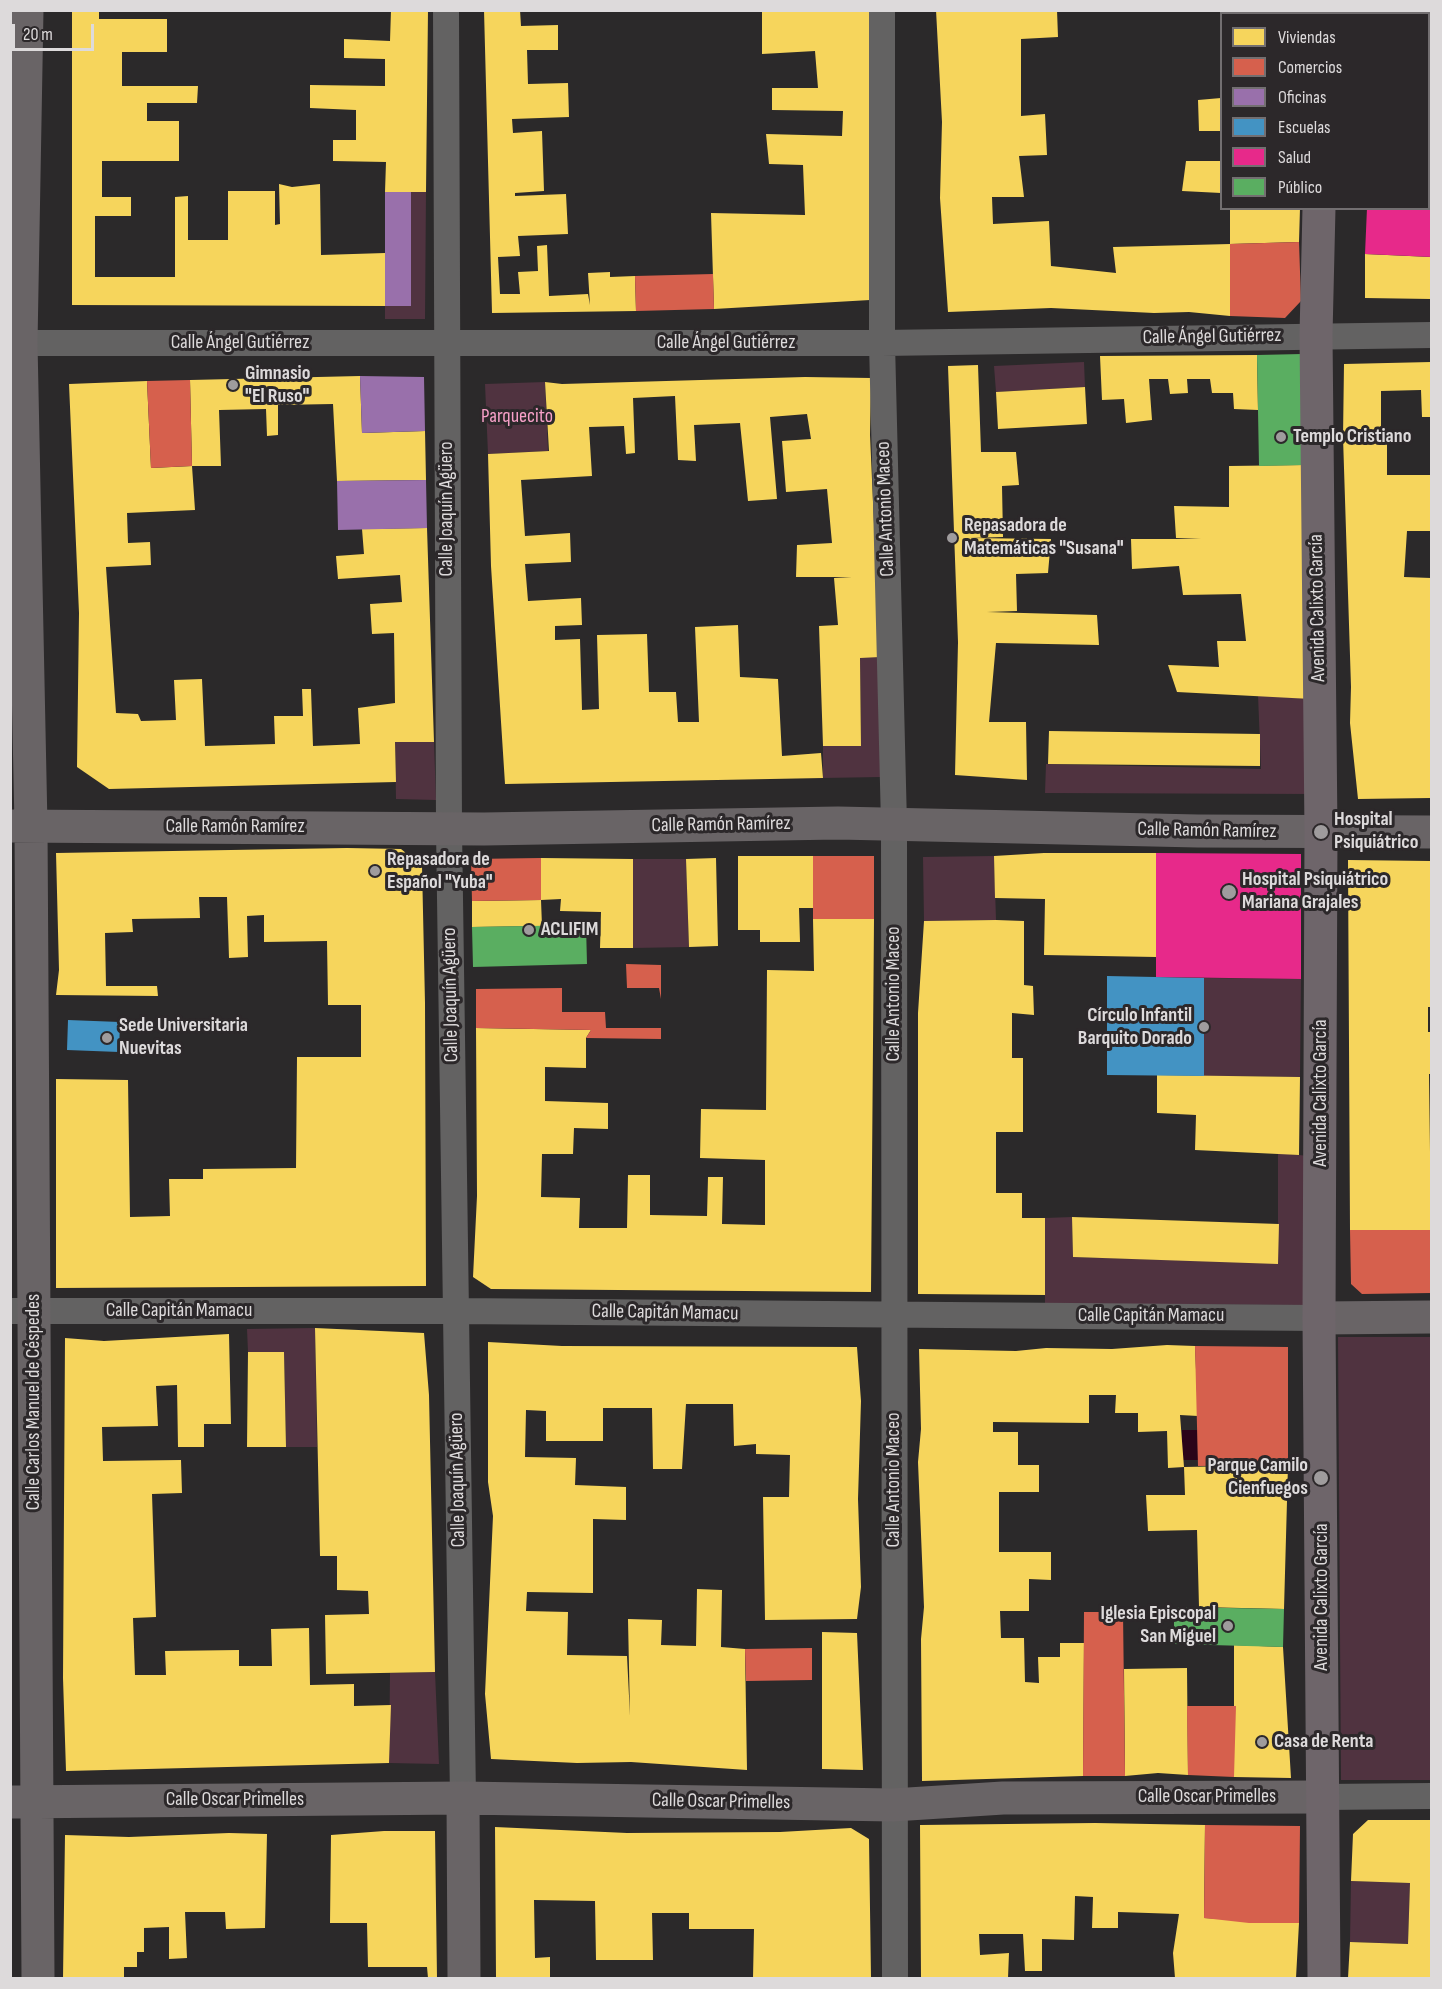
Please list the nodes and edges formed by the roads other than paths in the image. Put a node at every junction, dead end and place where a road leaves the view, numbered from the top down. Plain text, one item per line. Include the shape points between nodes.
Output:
1 (27, 10) edge
2 (446, 10) edge
3 (882, 10) edge
4 (1319, 210) edge
5 (1316, 335) junction
6 (1431, 335) edge
7 (21, 343) junction
8 (447, 343) junction
9 (882, 343) junction
10 (894, 824) junction
11 (21, 826) edge
12 (449, 829) junction
13 (1321, 832) junction
14 (1431, 832) edge
15 (22, 1311) edge
16 (455, 1311) junction
17 (893, 1315) junction
18 (1431, 1317) edge
19 (1319, 1318) junction
20 (1431, 1796) edge
21 (1323, 1797) junction
22 (463, 1798) junction
23 (24, 1802) edge
24 (893, 1805) junction
25 (38, 1978) edge
26 (464, 1978) edge
27 (895, 1978) edge
28 (1324, 1978) edge

1 - 7 street, Calle Carlos Manuel de Céspedes
2 - 8 street, Calle Joaquín Agüero
3 - 9 street, Calle Antonio Maceo
4 - 5 main road, Avenida Calixto García
5 - 6 street, Calle Ángel Gutiérrez
5 - 9 street, Calle Ángel Gutiérrez
5 - 13 main road, Avenida Calixto García
7 - 8 street, Calle Ángel Gutiérrez
7 - 11 street, Calle Carlos Manuel de Céspedes
8 - 9 street, Calle Ángel Gutiérrez
8 - 12 street, Calle Joaquín Agüero
9 - 10 street, Calle Antonio Maceo
10 - 12 street, Calle Ramón Ramírez
10 - 13 street, Calle Ramón Ramírez
10 - 17 street, Calle Antonio Maceo
11 - 12 street, Calle Ramón Ramírez
11 - 15 street, Calle Carlos Manuel de Céspedes
12 - 16 street, Calle Joaquín Agüero
13 - 14 street, Calle Ramón Ramírez
13 - 19 main road, Avenida Calixto García
15 - 16 street, Calle Capitán Mamacu
15 - 23 street, Calle Carlos Manuel de Céspedes
16 - 17 street, Calle Capitán Mamacu
16 - 22 street, Calle Joaquín Agüero
17 - 19 street, Calle Capitán Mamacu
17 - 24 street, Calle Antonio Maceo
18 - 19 street
19 - 21 main road, Avenida Calixto García
20 - 21 street, Calle Oscar Primelles
21 - 24 street, Calle Oscar Primelles via 1003,1798
21 - 28 main road, Avenida Calixto García
22 - 23 street, Calle Oscar Primelles
22 - 24 street, Calle Oscar Primelles
22 - 26 street, Calle Joaquín Agüero
23 - 25 street, Calle Carlos Manuel de Céspedes
24 - 27 street, Calle Antonio Maceo

